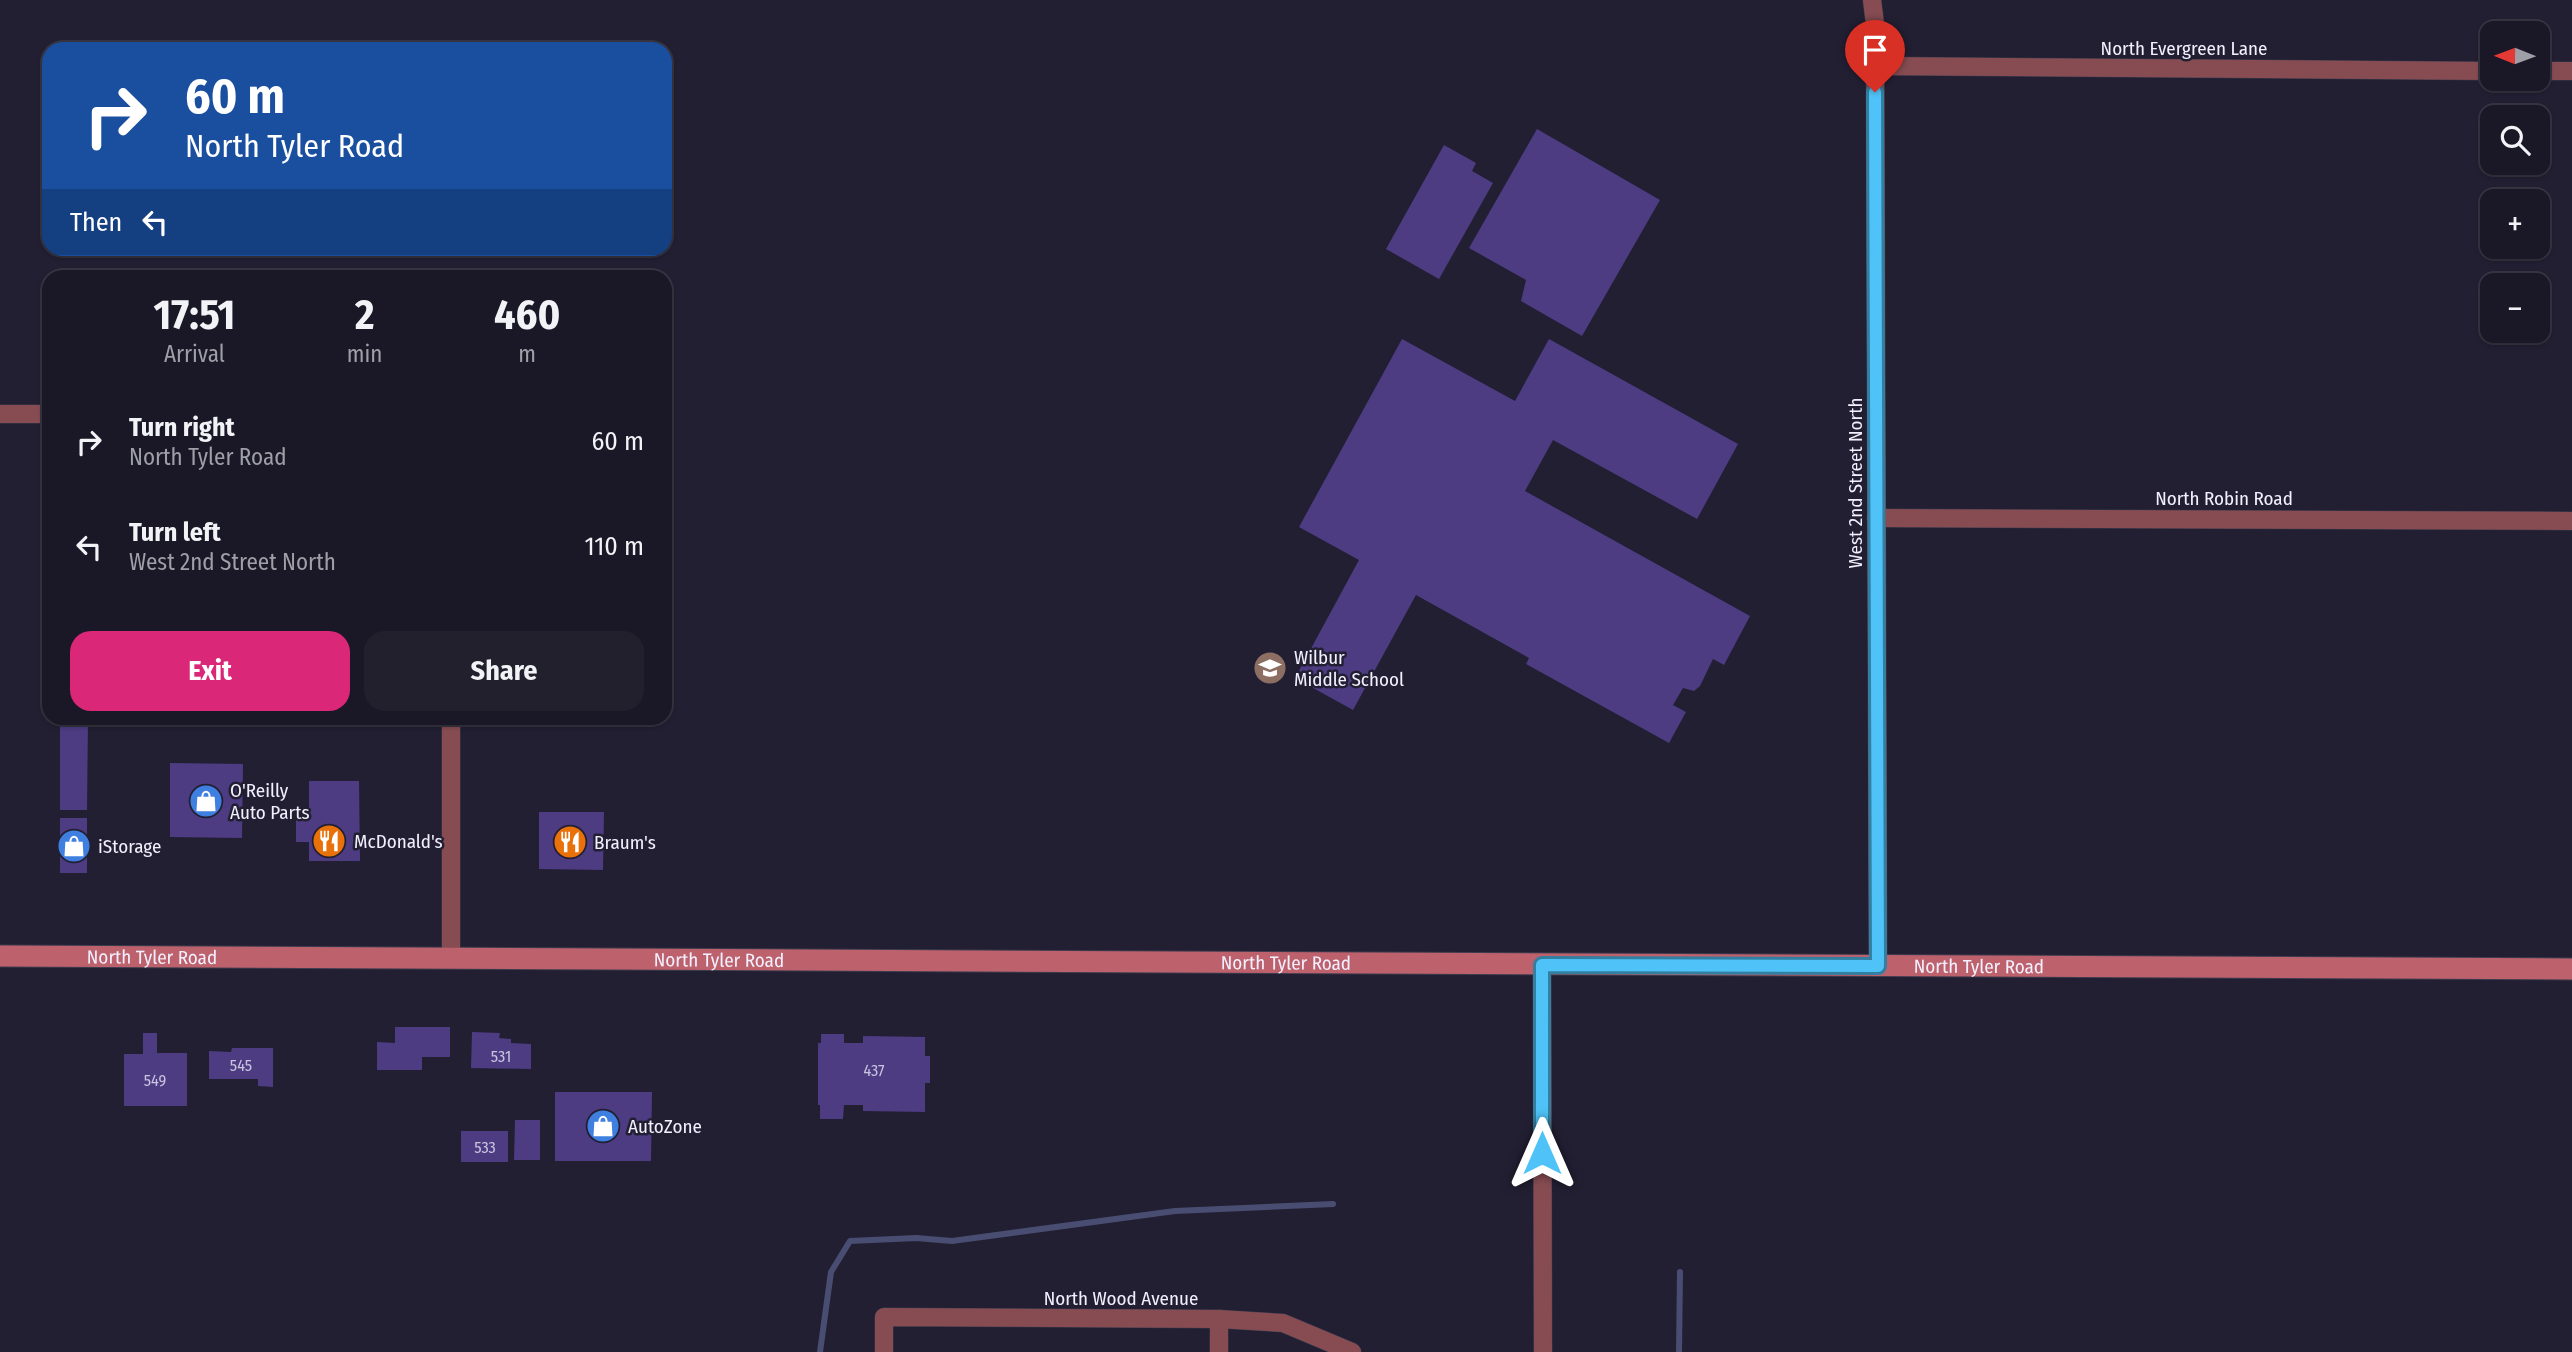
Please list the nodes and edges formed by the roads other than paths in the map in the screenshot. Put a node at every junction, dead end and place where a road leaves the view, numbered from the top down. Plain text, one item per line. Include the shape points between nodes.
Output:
1 (1872, 0) edge
2 (1875, 66) junction
3 (2480, 71) edge
4 (2550, 71) edge
5 (2572, 71) edge
6 (0, 414) edge
7 (42, 414) edge
8 (1876, 518) junction
9 (2572, 520) edge
10 (451, 725) edge
11 (0, 956) edge
12 (451, 958) junction
13 (1542, 965) junction
14 (1878, 966) junction
15 (2572, 969) edge
16 (1219, 1319) junction
17 (884, 1352) edge
18 (1219, 1352) edge
19 (1352, 1352) edge
20 (1543, 1352) edge

1 - 2 street, West 2nd Street North
2 - 3 street, North Evergreen Lane
2 - 8 street, West 2nd Street North
4 - 5 street
6 - 7 street
8 - 9 street, North Robin Road
8 - 14 street, West 2nd Street North
10 - 12 street
11 - 12 main road, North Tyler Road
12 - 13 main road, North Tyler Road
13 - 14 main road, North Tyler Road
13 - 20 street
14 - 15 main road, North Tyler Road
16 - 17 street, North Wood Avenue via 884,1317
16 - 18 street
16 - 19 street, North Wood Avenue via 1283,1323

